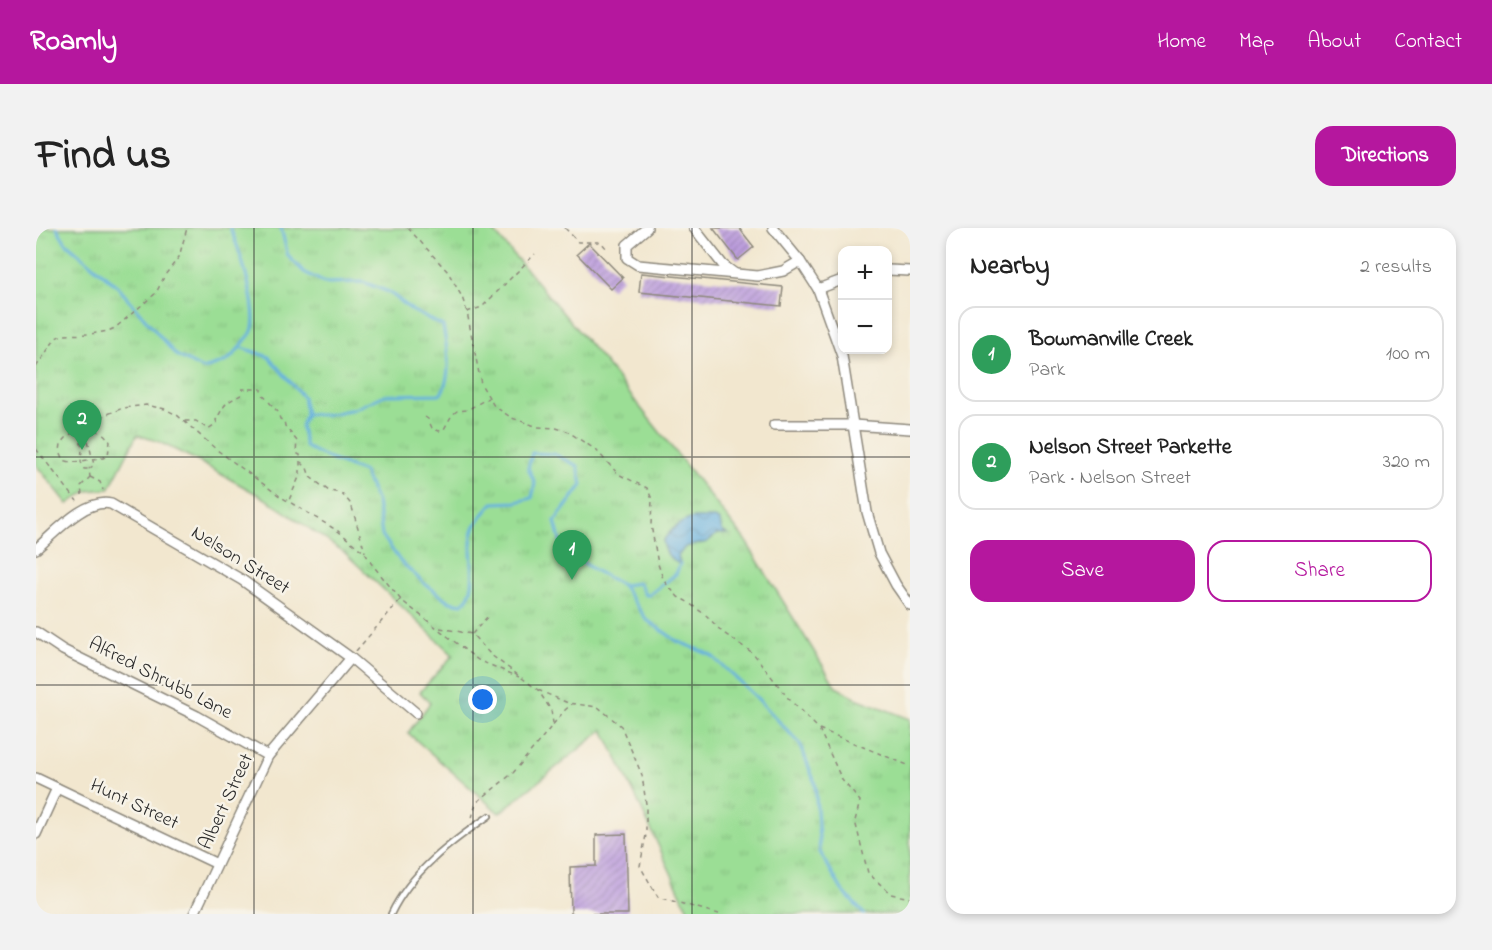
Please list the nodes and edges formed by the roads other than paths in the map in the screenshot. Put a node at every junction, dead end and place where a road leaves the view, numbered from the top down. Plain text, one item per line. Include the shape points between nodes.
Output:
1 (647, 228) edge
2 (694, 228) edge
3 (773, 228) edge
4 (800, 261) junction
5 (892, 270) edge
6 (910, 271) edge
7 (736, 275) junction
8 (838, 282) edge
9 (818, 289) junction
10 (774, 424) dead end
11 (853, 425) junction
12 (910, 429) edge
13 (36, 549) edge
14 (910, 605) edge
15 (36, 632) edge
16 (351, 657) junction
17 (416, 713) dead end
18 (268, 756) junction
19 (36, 778) edge
20 (57, 788) junction
21 (489, 816) dead end
22 (36, 834) edge
23 (218, 864) junction
24 (194, 914) edge
25 (391, 914) edge

1 - 7 street via 627,245 627,258 639,265
2 - 7 street via 723,265
3 - 4 street
4 - 7 street via 783,271
4 - 9 street
5 - 6 street
8 - 9 street
9 - 11 street via 842,356
10 - 11 street
11 - 12 street
11 - 14 street via 867,512 879,553
13 - 16 street, Nelson Street via 84,509 94,503 111,504 242,580
15 - 18 street, Alfred Shrubb Lane via 63,650
16 - 17 street, Nelson Street
16 - 18 street, Albert Street
18 - 23 street, Albert Street
19 - 20 street, Hunt Street
20 - 22 street
20 - 23 street, Hunt Street
21 - 25 lane via 421,870
23 - 24 street, Albert Street

